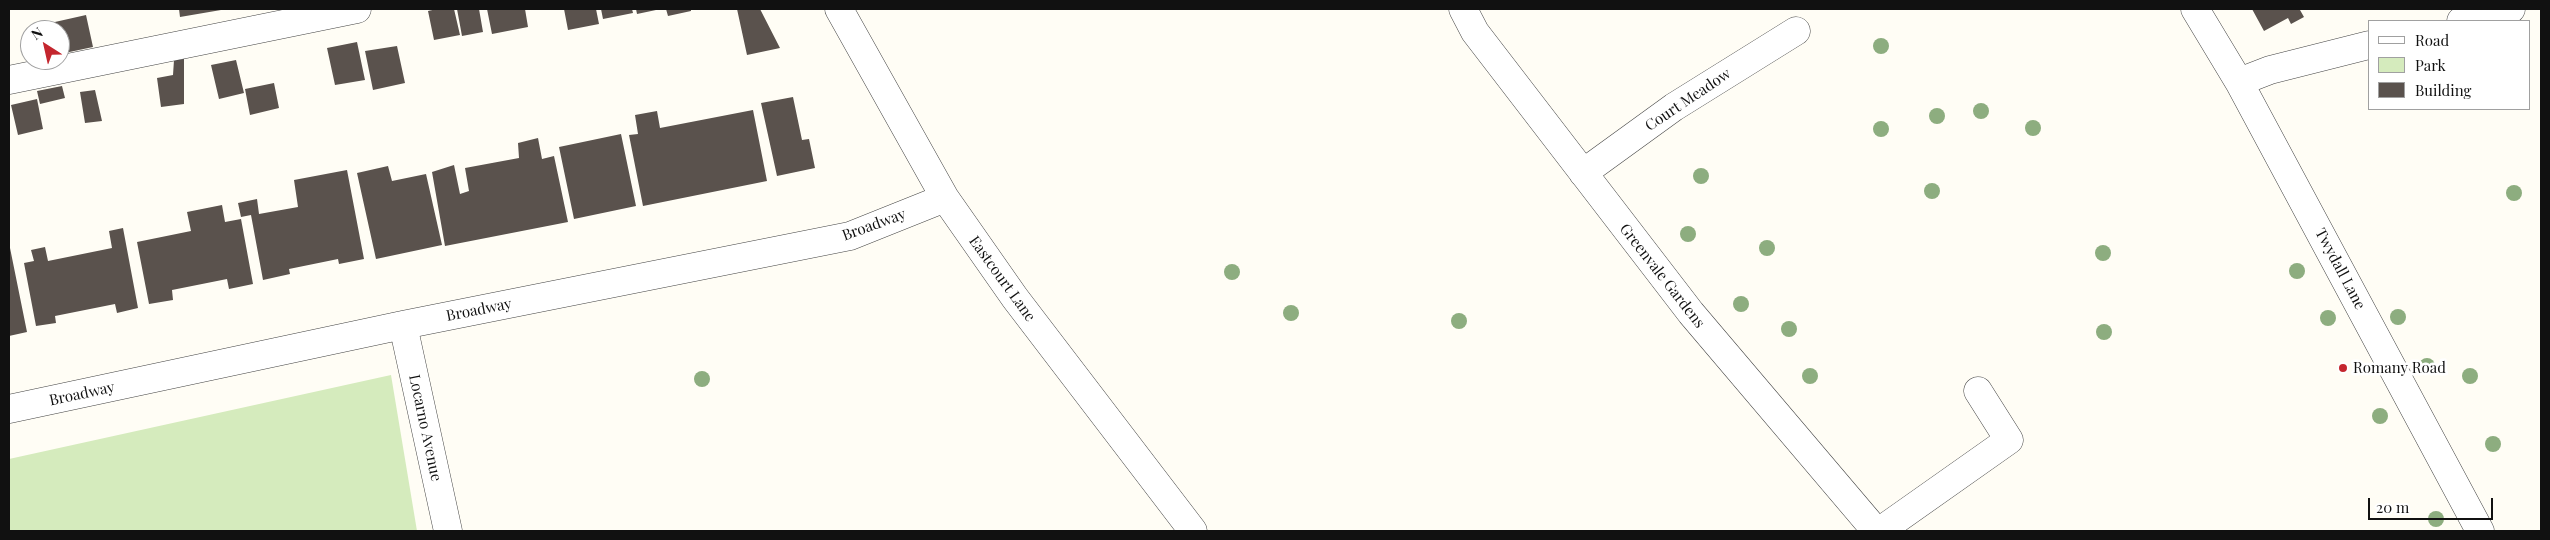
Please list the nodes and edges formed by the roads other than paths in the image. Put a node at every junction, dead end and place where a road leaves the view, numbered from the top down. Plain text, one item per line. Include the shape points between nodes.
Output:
1 (357, 9) edge
2 (839, 9) edge
3 (1463, 9) edge
4 (2195, 9) edge
5 (2511, 9) edge
6 (2466, 20) edge
7 (1796, 31) dead end
8 (2368, 45) edge
9 (9, 80) edge
10 (2239, 82) junction
11 (1583, 174) junction
12 (944, 198) junction
13 (403, 326) junction
14 (1978, 391) dead end
15 (9, 409) edge
16 (1911, 522) edge
17 (448, 531) edge
18 (1193, 531) edge
19 (1878, 531) edge
20 (2480, 531) edge

1 - 9 street
2 - 12 street, Eastcourt Lane
3 - 11 street, Greenvale Gardens via 1474,32
4 - 10 street, Twydall Lane
5 - 6 street
7 - 11 street, Court Meadow via 1674,107
8 - 10 street via 2270,70
10 - 20 street, Twydall Lane
11 - 19 street, Greenvale Gardens via 1690,313
12 - 13 street, Broadway via 850,236
12 - 18 street, Eastcourt Lane via 1015,298
13 - 15 street, Broadway
13 - 17 street, Locarno Avenue
14 - 16 street, Greenvale Gardens via 2009,440
16 - 19 street, Greenvale Gardens

